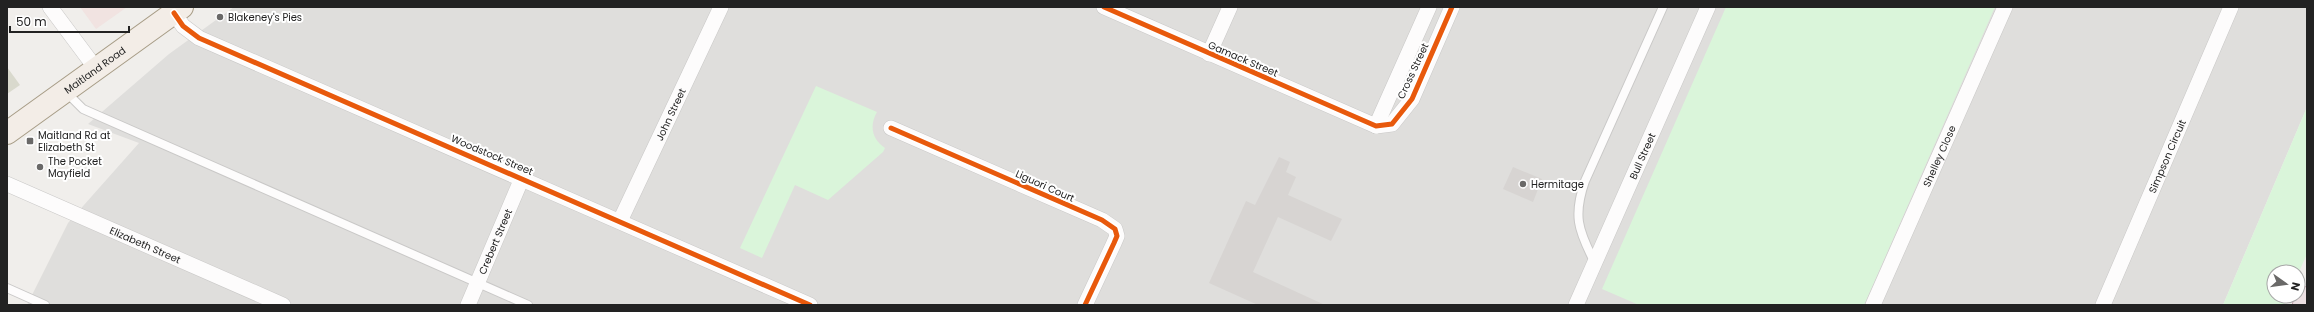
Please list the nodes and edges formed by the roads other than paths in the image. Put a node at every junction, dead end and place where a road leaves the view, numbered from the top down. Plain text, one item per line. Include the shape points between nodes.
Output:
1 (50, 7) edge
2 (721, 7) edge
3 (1104, 7) edge
4 (1230, 7) edge
5 (1429, 7) edge
6 (1452, 7) edge
7 (1663, 7) edge
8 (1708, 7) edge
9 (2006, 7) edge
10 (2231, 7) edge
11 (178, 10) edge
12 (1209, 54) junction
13 (97, 70) junction
14 (65, 91) junction
15 (1376, 126) junction
16 (891, 128) dead end
17 (7, 133) edge
18 (522, 178) junction
19 (7, 184) edge
20 (620, 221) junction
21 (1594, 261) junction
22 (478, 283) junction
23 (7, 288) edge
24 (2307, 298) edge
25 (45, 305) edge
26 (283, 305) edge
27 (468, 305) edge
28 (528, 305) edge
29 (810, 305) edge
30 (1085, 305) edge
31 (1576, 305) edge
32 (1873, 305) edge
33 (2103, 305) edge
34 (2304, 305) edge

1 - 13 street
2 - 20 street, John Street
3 - 12 street, Gamack Street
4 - 12 street
5 - 15 street, Cross Street
6 - 15 street, Cross Street via 1412,99 1392,124
7 - 21 lane via 1578,201 1577,221 1582,239
8 - 21 street, Bull Street
9 - 32 street, Shelley Close
10 - 33 street, Simpson Circuit
11 - 13 main road, Maitland Road
11 - 18 street, Woodstock Street via 183,26 199,38
12 - 15 street, Gamack Street
13 - 14 main road, Maitland Road
14 - 17 main road, Maitland Road
14 - 22 lane via 83,109
16 - 30 street, Liguori Court via 1102,220 1115,229 1117,236
18 - 20 street, Woodstock Street
18 - 22 street, Crebert Street
19 - 26 street, Elizabeth Street
20 - 29 street, Woodstock Street
21 - 31 street, Bull Street
22 - 27 street, Crebert Street
22 - 28 lane
23 - 25 lane
24 - 34 highway

